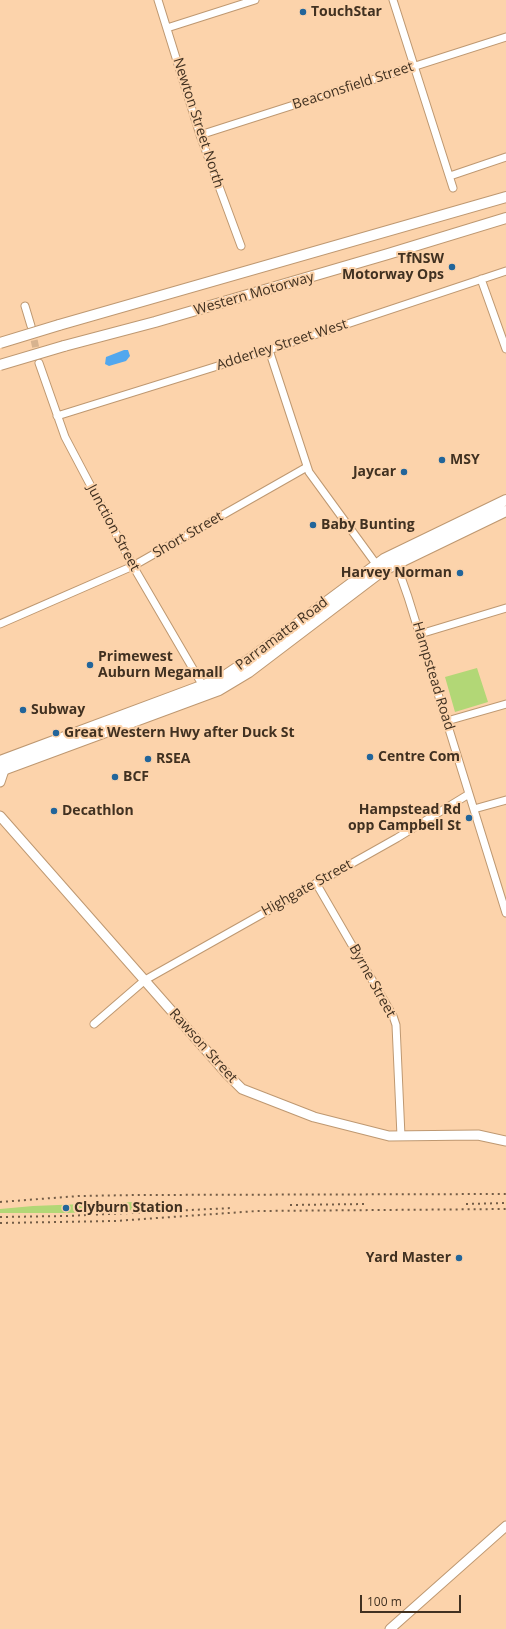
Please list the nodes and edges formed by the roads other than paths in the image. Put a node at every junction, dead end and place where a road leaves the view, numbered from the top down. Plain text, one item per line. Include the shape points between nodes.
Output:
1 (158, 0) edge
2 (255, 0) edge
3 (393, 0) edge
4 (167, 28) junction
5 (506, 37) edge
6 (414, 66) junction
7 (200, 135) junction
8 (506, 157) edge
9 (450, 176) junction
10 (453, 188) dead end
11 (506, 197) edge
12 (506, 218) edge
13 (241, 246) dead end
14 (506, 271) edge
15 (481, 279) junction
16 (25, 306) dead end
17 (31, 326) tunnel mouth
18 (0, 343) edge
19 (506, 349) edge
20 (269, 350) junction
21 (40, 363) tunnel mouth
22 (0, 365) edge
23 (57, 416) junction
24 (307, 467) junction
25 (506, 500) edge
26 (506, 511) edge
27 (394, 559) junction
28 (133, 566) junction
29 (379, 567) junction
30 (506, 609) edge
31 (0, 624) edge
32 (420, 634) junction
33 (203, 686) junction
34 (506, 704) edge
35 (447, 721) junction
36 (1, 767) edge
37 (0, 782) edge
38 (469, 794) junction
39 (506, 800) edge
40 (474, 809) junction
41 (0, 815) edge
42 (316, 883) junction
43 (504, 897) edge
44 (506, 913) edge
45 (145, 980) junction
46 (94, 1024) dead end
47 (401, 1136) junction
48 (506, 1141) edge
49 (506, 1526) edge
50 (390, 1629) edge

1 - 4 street, Newton Street North
2 - 4 street
3 - 6 street
4 - 7 street, Newton Street North
5 - 6 street, Beaconsfield Street
6 - 7 street, Beaconsfield Street
6 - 9 street
7 - 13 street, Newton Street North
8 - 9 street
9 - 10 street
11 - 18 highway, Western Motorway, bridge
12 - 22 highway, Western Motorway, bridge via 163,320
14 - 15 street, Adderley Street West
15 - 19 street
15 - 20 street, Adderley Street West
16 - 17 street
20 - 23 street, Adderley Street West
20 - 24 street
21 - 23 street, Junction Street
23 - 28 street, Junction Street via 65,437
24 - 28 street, Short Street
24 - 29 street via 312,479
25 - 27 highway, Parramatta Road
26 - 27 highway, Parramatta Road
27 - 29 highway, Parramatta Road
27 - 32 street, Hampstead Road
28 - 31 street, Short Street
28 - 33 street, Junction Street
29 - 33 highway, Parramatta Road via 247,661 220,679
29 - 36 highway, Parramatta Road via 249,672 224,687
30 - 32 street
32 - 35 street, Hampstead Road
33 - 36 highway, Parramatta Road
34 - 35 street
35 - 38 street, Hampstead Road
36 - 37 main road
38 - 40 street, Hampstead Road
38 - 42 street, Highgate Street
39 - 40 street
40 - 43 street, Hampstead Road
41 - 45 main road, Rawson Street
42 - 45 street, Highgate Street
42 - 47 street, Byrne Street via 393,1016 396,1026
43 - 44 street, Hampstead Road
45 - 46 street, Highgate Street
45 - 47 main road, Rawson Street via 242,1088 314,1117 388,1136
47 - 48 main road, Rawson Street via 478,1135
49 - 50 main road

